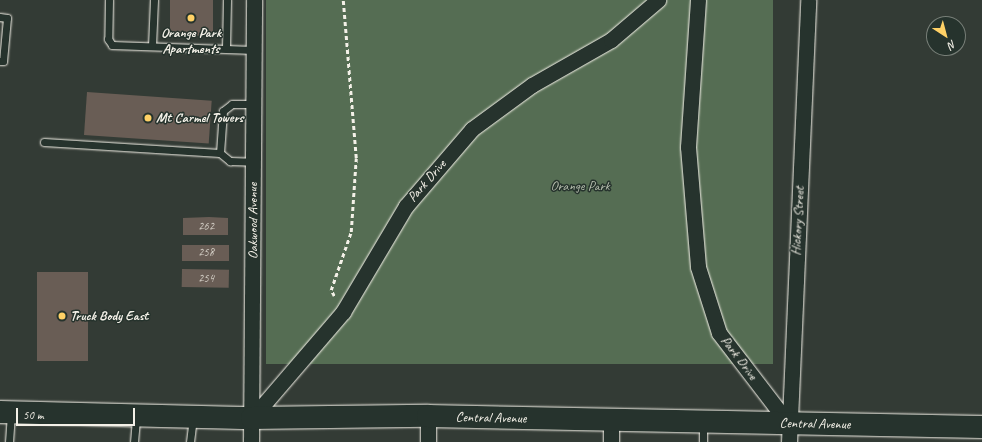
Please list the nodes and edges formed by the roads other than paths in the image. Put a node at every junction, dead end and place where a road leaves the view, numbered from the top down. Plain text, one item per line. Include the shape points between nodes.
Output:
1 (109, 0) edge
2 (154, 0) edge
3 (227, 0) edge
4 (254, 0) edge
5 (658, 0) edge
6 (698, 0) edge
7 (808, 0) edge
8 (0, 18) edge
9 (152, 46) junction
10 (226, 48) junction
11 (254, 50) junction
12 (0, 61) edge
13 (254, 104) junction
14 (44, 142) dead end
15 (220, 153) junction
16 (254, 162) junction
17 (6, 412) edge
18 (136, 414) junction
19 (193, 415) junction
20 (428, 416) junction
21 (252, 418) junction
22 (611, 420) junction
23 (982, 427) edge
24 (703, 432) edge
25 (789, 432) edge
26 (9, 442) edge
27 (134, 442) edge
28 (190, 442) edge
29 (251, 442) edge
30 (428, 442) edge
31 (611, 442) edge

1 - 9 lane via 108,39 112,45
2 - 9 lane
3 - 10 lane
4 - 11 street, Oakwood Avenue
5 - 21 street, Park Drive via 611,40 532,85 472,129 406,206 343,312
6 - 25 street, Park Drive via 688,147 698,267 720,333
7 - 25 street, Hickory Street
8 - 12 lane via 6,18 3,61
9 - 10 lane
10 - 11 lane
11 - 13 street, Oakwood Avenue
13 - 15 lane via 232,104 223,111
13 - 16 street, Oakwood Avenue
14 - 15 lane
15 - 16 lane via 230,161
16 - 21 street, Oakwood Avenue
17 - 18 main road, Central Avenue
17 - 26 lane
18 - 19 main road, Central Avenue
18 - 27 lane
19 - 21 main road, Central Avenue
19 - 28 lane
20 - 21 main road, Central Avenue
20 - 22 main road, Central Avenue
20 - 30 street
21 - 29 street, Oakwood Avenue
22 - 24 main road, Central Avenue
22 - 31 street
23 - 25 main road, Central Avenue
24 - 25 main road, Central Avenue

